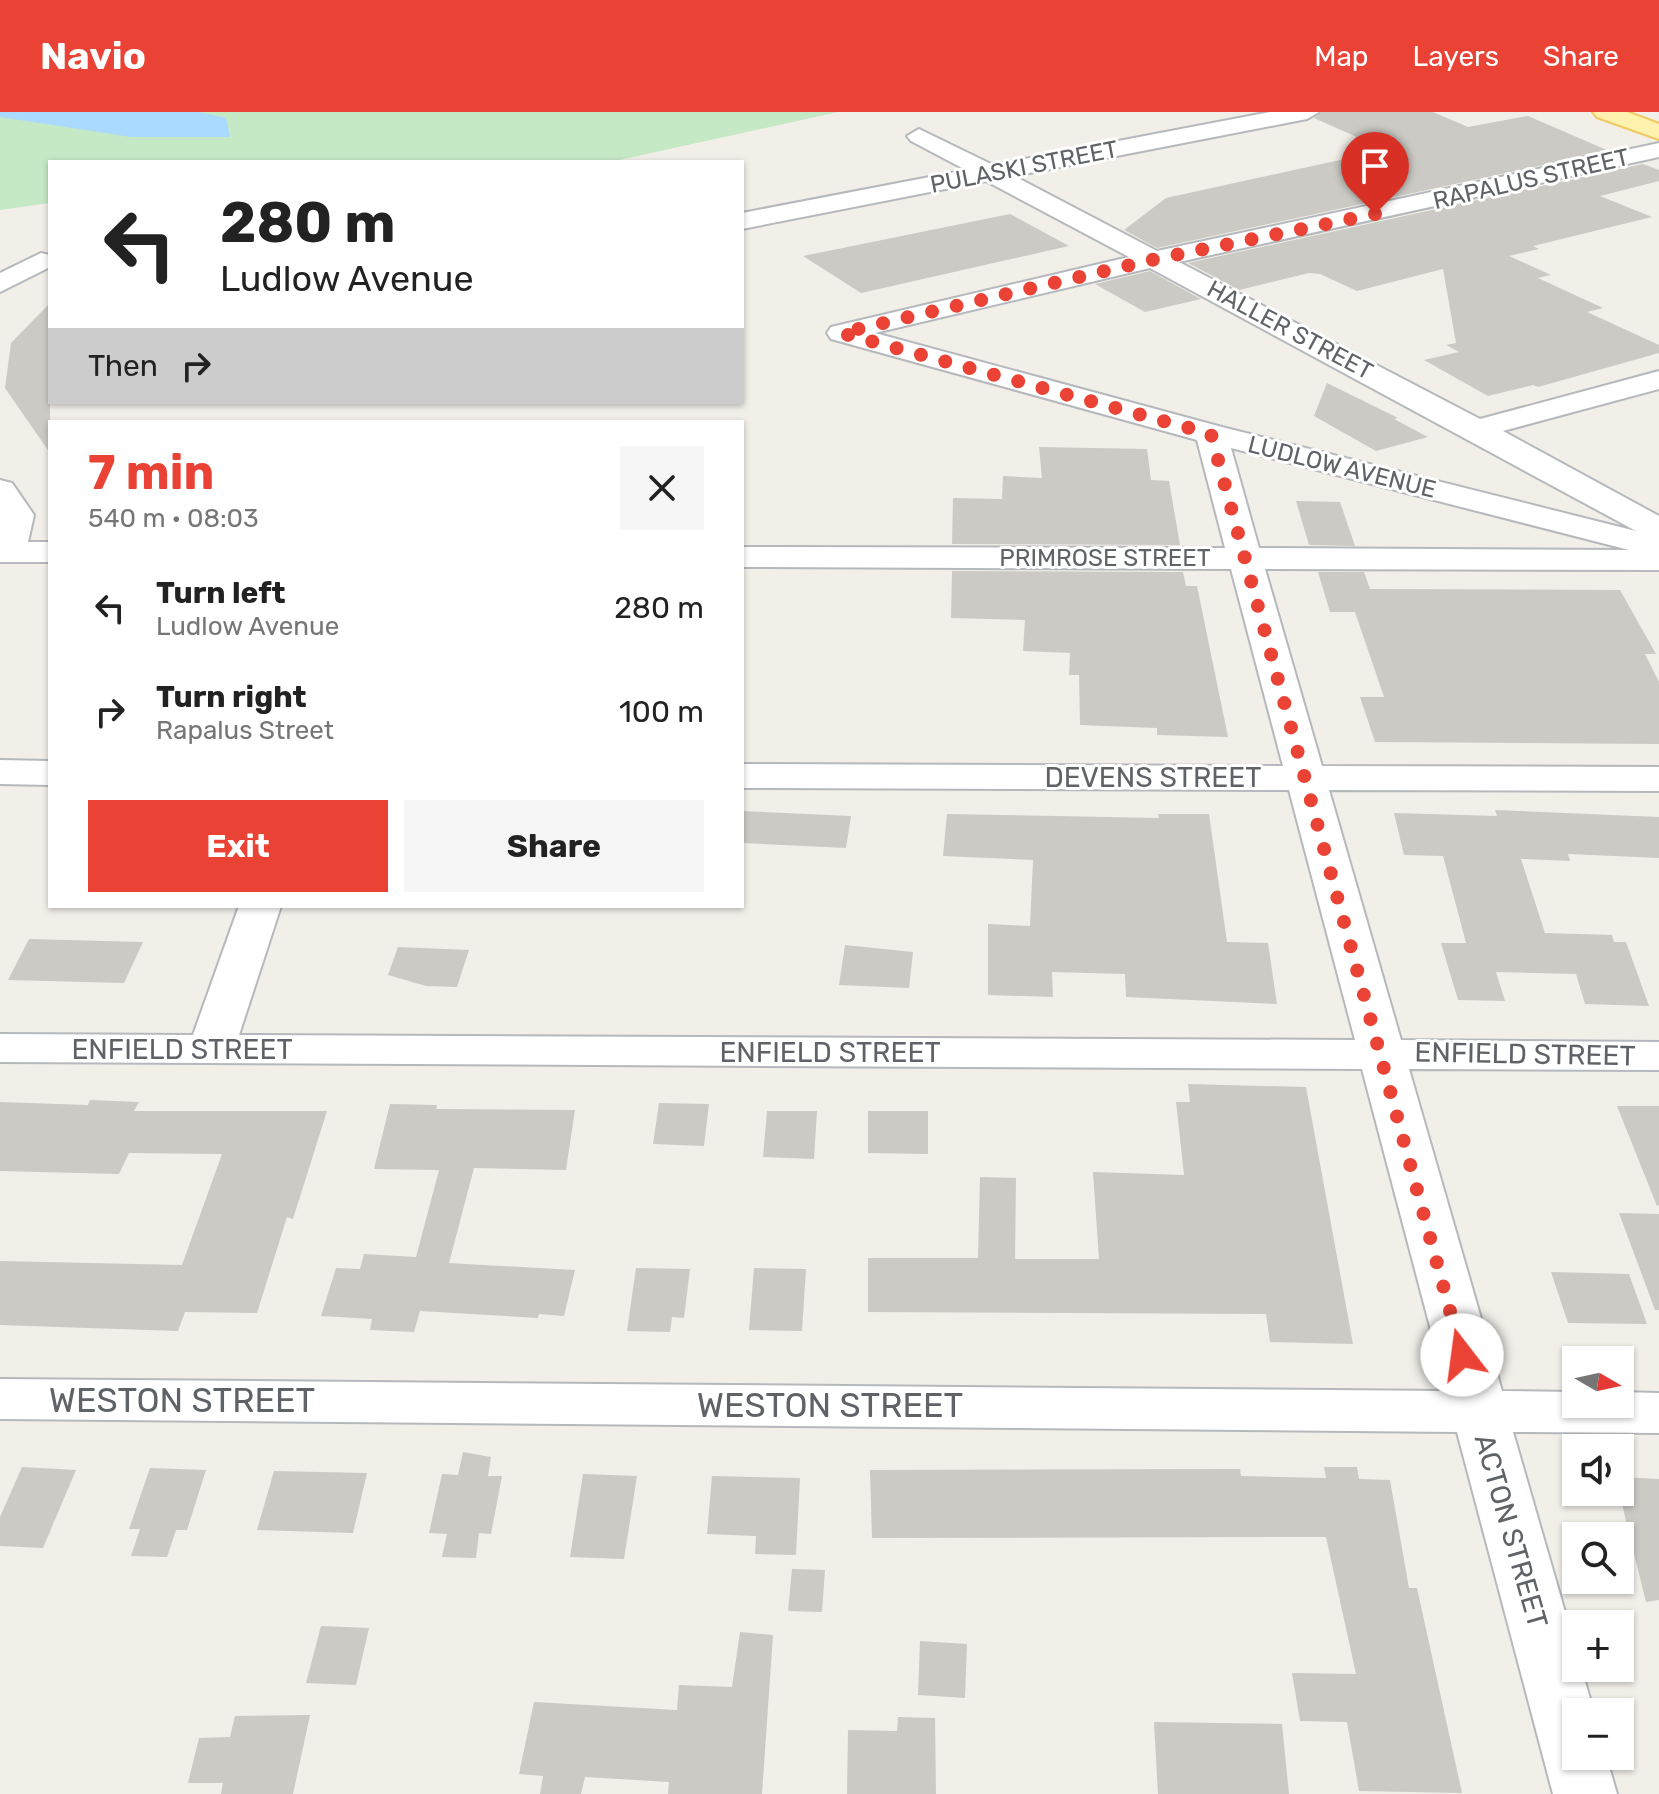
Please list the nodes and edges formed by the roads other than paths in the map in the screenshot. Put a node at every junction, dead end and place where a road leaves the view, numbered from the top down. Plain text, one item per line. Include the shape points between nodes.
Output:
1 (1307, 112) edge
2 (1605, 112) edge
3 (1659, 132) edge
4 (919, 136) dead end
5 (1659, 150) edge
6 (991, 173) junction
7 (744, 221) edge
8 (1156, 259) junction
9 (41, 261) dead end
10 (0, 284) edge
11 (841, 333) joint
12 (1659, 380) edge
13 (1476, 429) junction
14 (1211, 434) junction
15 (0, 490) edge
16 (1659, 530) edge
17 (1659, 547) edge
18 (5, 552) edge
19 (48, 552) edge
20 (744, 557) edge
21 (1246, 558) junction
22 (1659, 560) edge
23 (0, 772) edge
24 (48, 773) edge
25 (744, 776) edge
26 (1303, 778) junction
27 (1659, 779) edge
28 (259, 908) edge
29 (0, 1048) edge
30 (211, 1049) junction
31 (1378, 1052) junction
32 (1659, 1056) edge
33 (0, 1399) edge
34 (1477, 1411) junction
35 (1659, 1413) edge
36 (1585, 1794) edge

1 - 6 street, PULASKI STREET
2 - 3 main road
4 - 6 street, HALLER STREET
5 - 8 street, RAPALUS STREET
6 - 7 street, PULASKI STREET
6 - 8 street, HALLER STREET
8 - 11 street, RAPALUS STREET
8 - 13 street, HALLER STREET
9 - 10 street
11 - 14 street, LUDLOW AVENUE
12 - 13 street
13 - 16 street, HALLER STREET
14 - 17 street, LUDLOW AVENUE
14 - 21 street, ACTON STREET
15 - 18 street via 17,515
18 - 19 street
20 - 21 street, PRIMROSE STREET
21 - 22 street, PRIMROSE STREET
21 - 26 street, ACTON STREET
23 - 24 street
25 - 26 street, DEVENS STREET
26 - 27 street, DEVENS STREET
26 - 31 street, ACTON STREET
28 - 30 street
29 - 30 street, ENFIELD STREET
30 - 31 street, ENFIELD STREET
31 - 32 street, ENFIELD STREET
31 - 34 street, ACTON STREET
33 - 34 street, WESTON STREET
34 - 35 street, WESTON STREET
34 - 36 street, ACTON STREET

